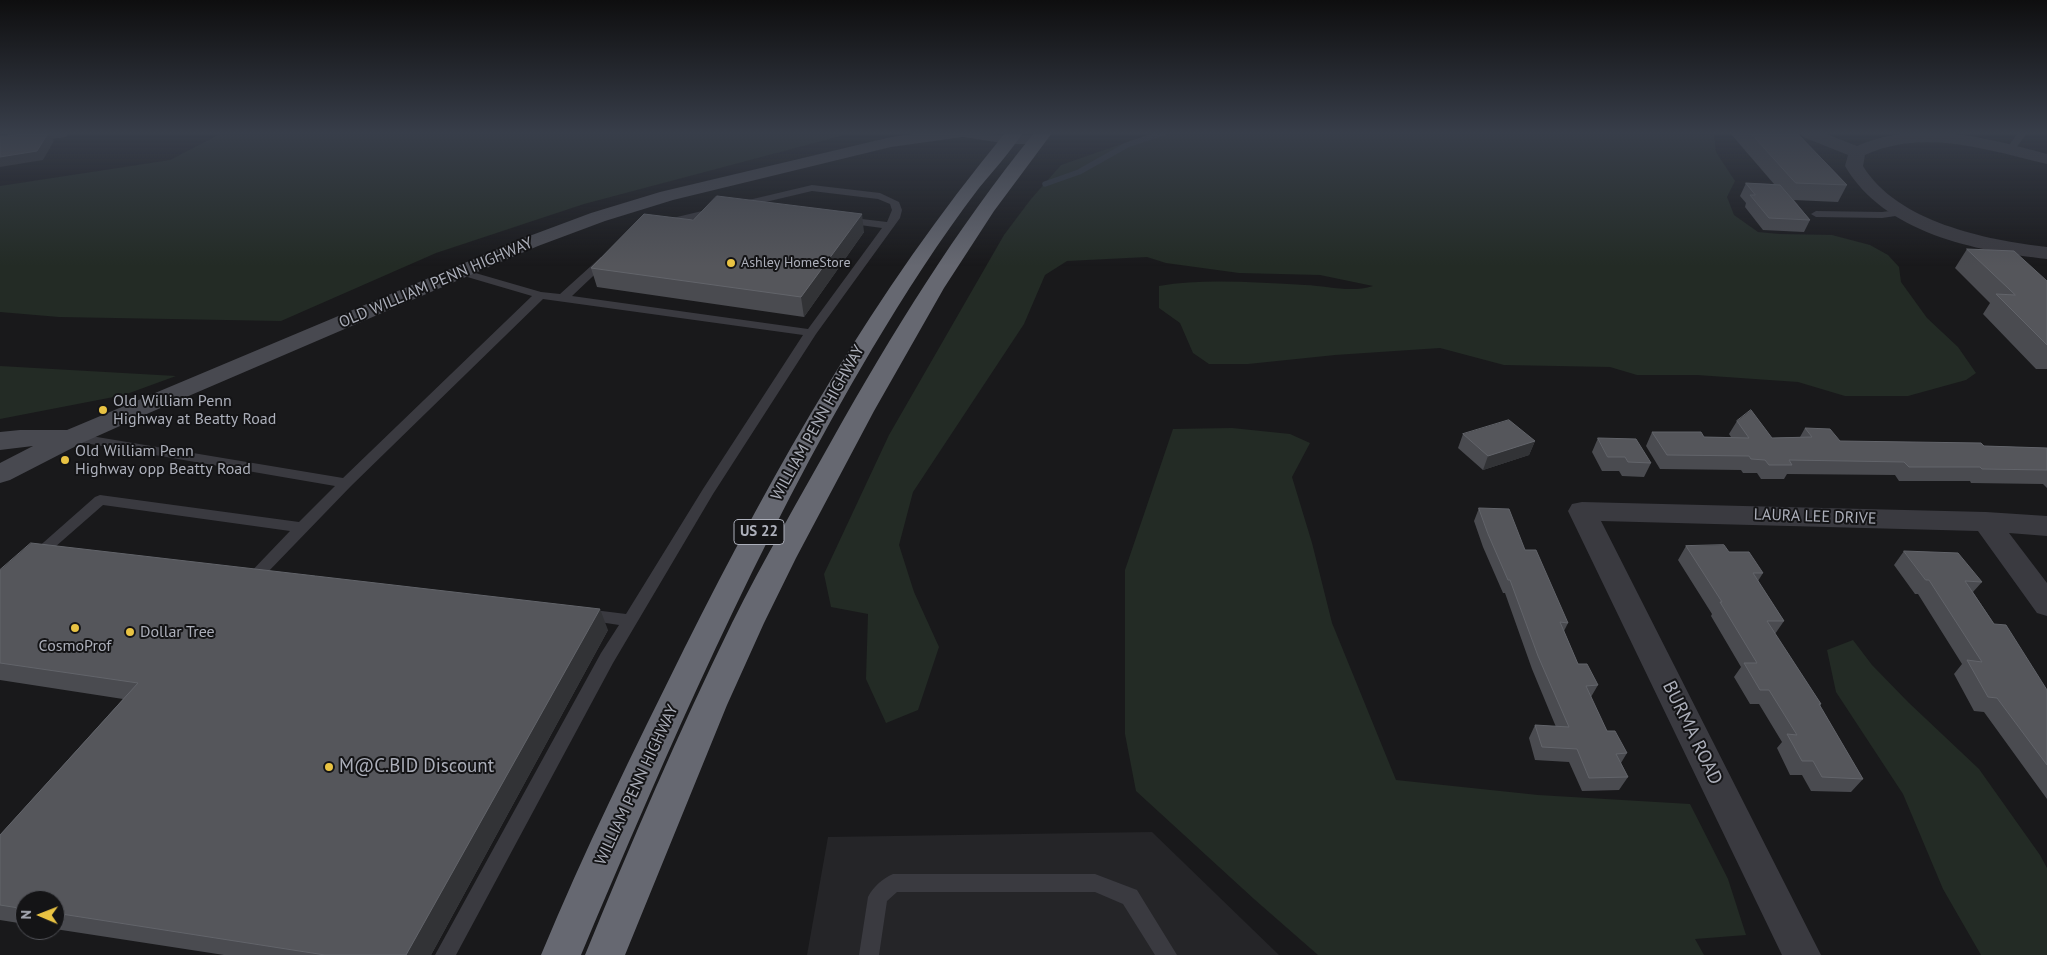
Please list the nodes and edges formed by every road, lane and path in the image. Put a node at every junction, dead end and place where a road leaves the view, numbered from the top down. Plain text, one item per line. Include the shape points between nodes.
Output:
1 (743, 178) edge
2 (977, 178) edge
3 (1007, 178) edge
4 (1861, 178) edge
5 (730, 206) junction
6 (768, 211) edge
7 (1905, 212) junction
8 (1816, 214) dead end
9 (833, 219) edge
10 (890, 226) junction
11 (651, 227) edge
12 (616, 248) edge
13 (2047, 253) edge
14 (461, 272) junction
15 (540, 295) junction
16 (564, 298) junction
17 (811, 334) junction
18 (73, 437) junction
19 (0, 441) edge
20 (0, 474) edge
21 (346, 483) junction
22 (1582, 510) joint
23 (1986, 522) junction
24 (2047, 526) edge
25 (302, 528) junction
26 (36, 555) junction
27 (56, 557) edge
28 (22, 568) edge
29 (280, 580) edge
30 (2047, 605) edge
31 (575, 614) edge
32 (630, 620) junction
33 (445, 955) edge
34 (561, 955) edge
35 (606, 955) edge
36 (870, 955) edge
37 (1167, 955) edge
38 (1802, 955) edge

1 - 14 main road, OLD WILLIAM PENN HIGHWAY via 630,206
2 - 34 highway, WILLIAM PENN HIGHWAY / US 22 via 866,337 813,429 674,705
3 - 35 highway, WILLIAM PENN HIGHWAY / US 22 via 936,282 774,572 690,753
4 - 7 street via 1874,192
5 - 6 lane
5 - 10 lane via 812,188 880,196 894,202 898,210
5 - 11 lane
7 - 8 lane
7 - 13 street via 1969,237
9 - 10 lane
10 - 17 lane
12 - 16 lane
14 - 15 lane
14 - 18 main road, OLD WILLIAM PENN HIGHWAY
15 - 16 lane
15 - 21 lane
16 - 17 lane
17 - 32 lane via 708,492
18 - 19 main road
18 - 20 main road, OLD WILLIAM PENN HIGHWAY
18 - 21 lane
21 - 25 lane
22 - 23 street, LAURA LEE DRIVE
22 - 38 street, BURMA ROAD
23 - 24 street, LAURA LEE DRIVE
23 - 30 street
25 - 26 lane via 100,500
25 - 29 lane via 249,576
26 - 27 lane
26 - 28 lane
31 - 32 lane
32 - 33 lane
36 - 37 lane via 878,898 893,883 1095,883 1130,897

